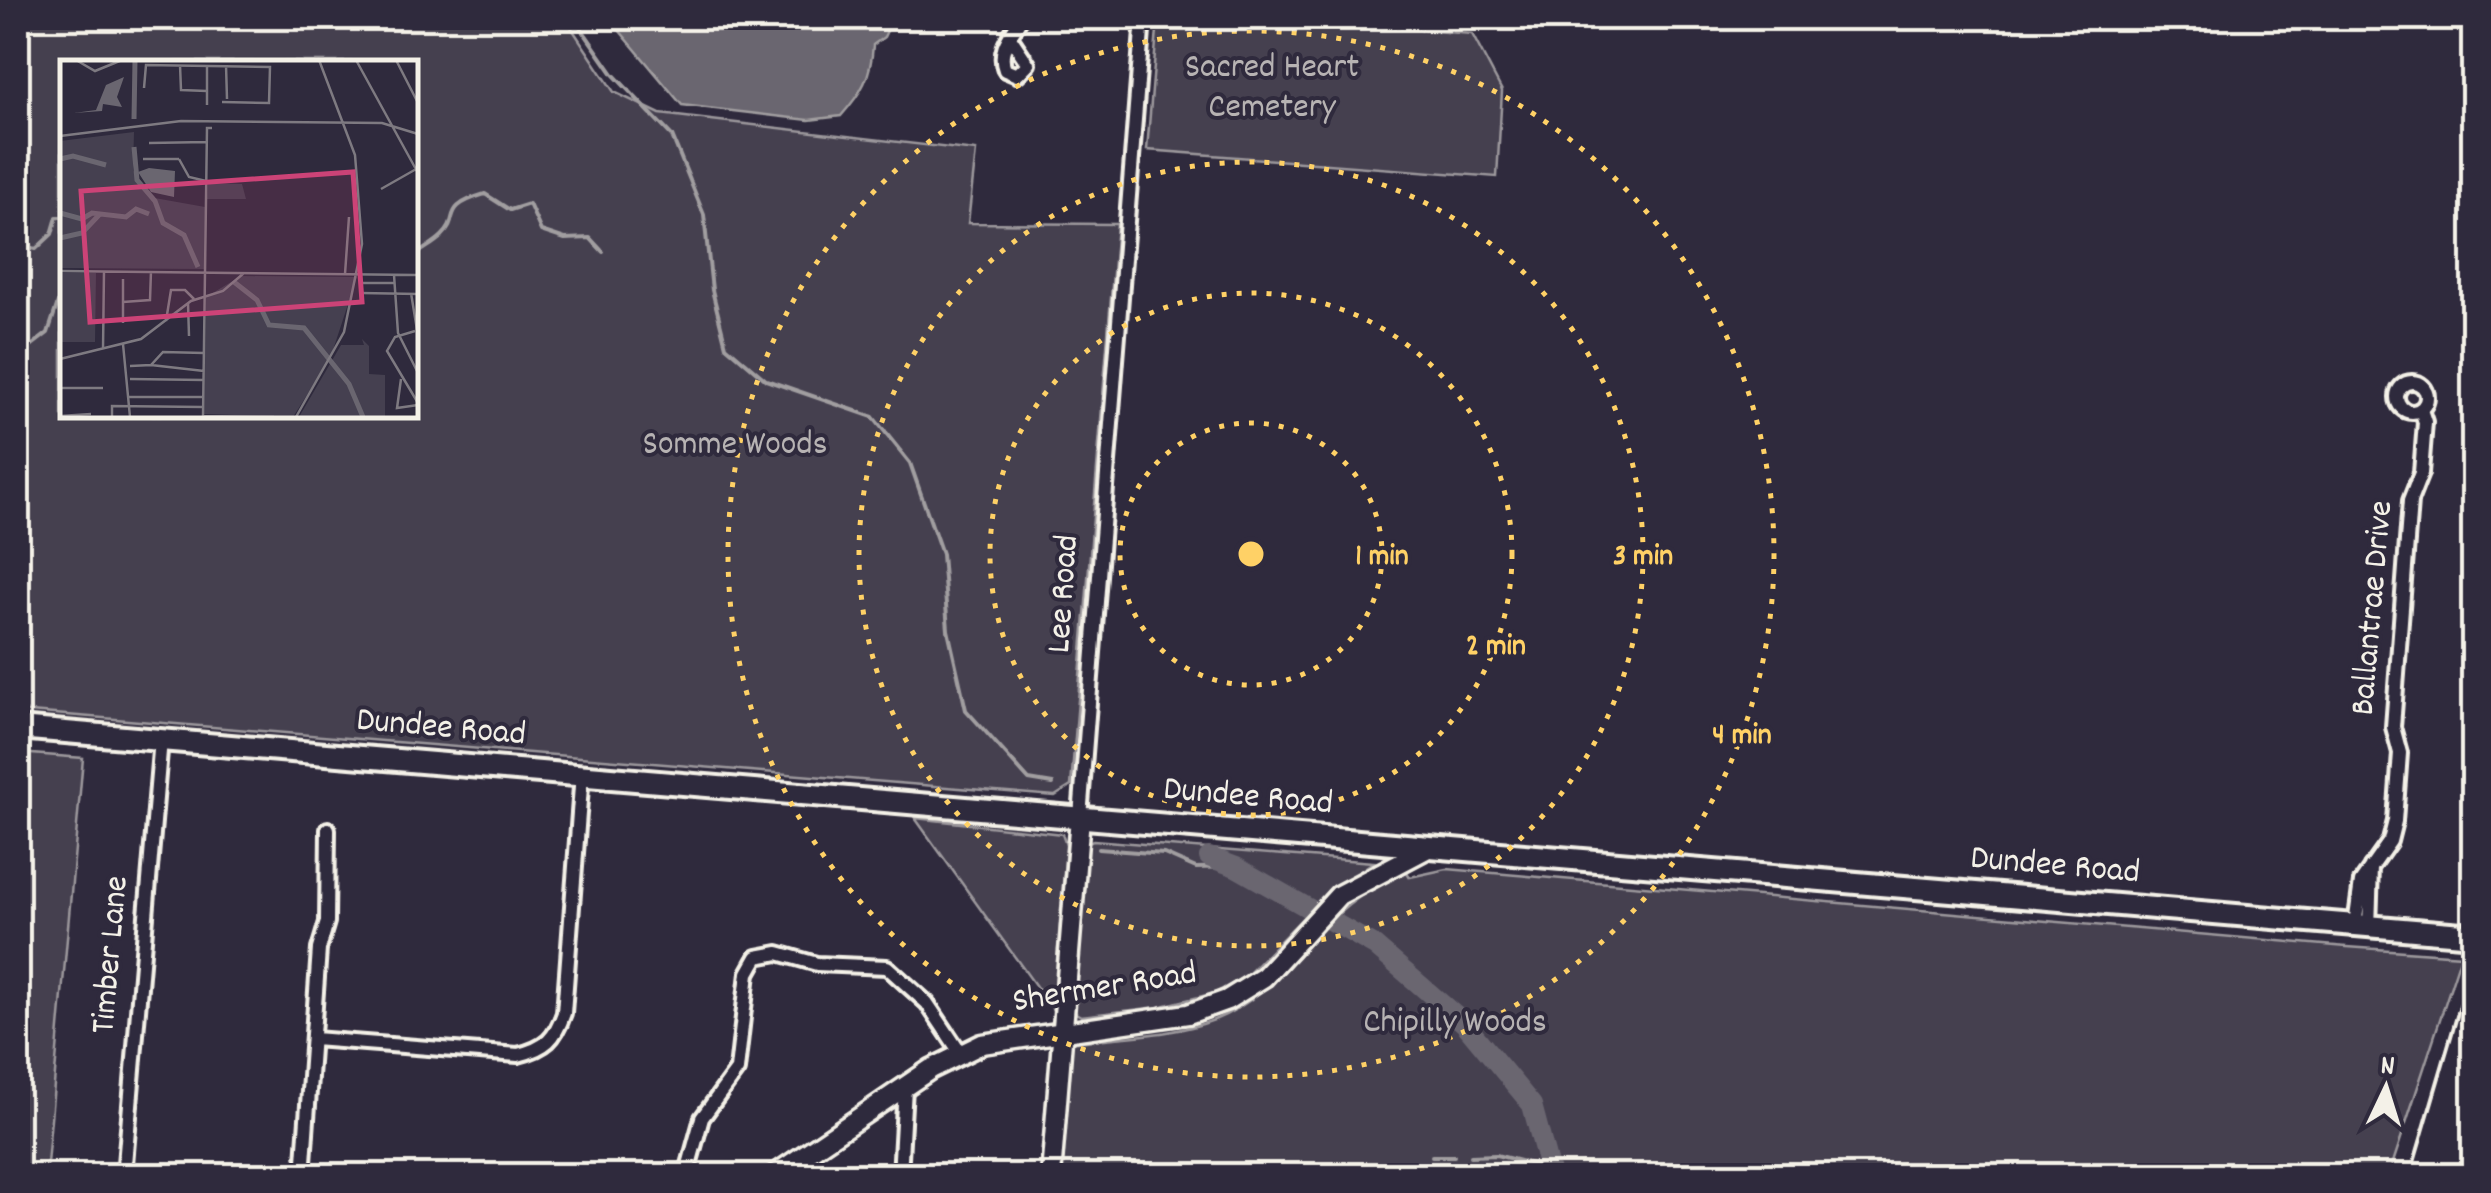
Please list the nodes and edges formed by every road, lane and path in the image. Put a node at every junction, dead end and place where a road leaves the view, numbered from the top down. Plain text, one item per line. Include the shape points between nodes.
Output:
1 (1020, 18) edge
2 (1143, 18) edge
3 (1010, 37) dead end
4 (2421, 410) dead end
5 (18, 728) edge
6 (160, 739) junction
7 (582, 773) junction
8 (1080, 817) junction
9 (328, 828) dead end
10 (1431, 846) junction
11 (2362, 926) junction
12 (2474, 936) edge
13 (1064, 1028) junction
14 (314, 1039) junction
15 (961, 1054) junction
16 (905, 1088) junction
17 (124, 1176) edge
18 (303, 1176) edge
19 (686, 1176) edge
20 (774, 1176) edge
21 (900, 1176) edge
22 (1051, 1176) edge

1 - 3 street
2 - 8 street, Lee Road
4 - 11 street, Ballantrae Drive via 2421,473 2410,501 2393,727 2400,753 2395,822 2390,841 2361,882
5 - 6 main road, Dundee Road
6 - 7 main road, Dundee Road
6 - 17 street, Timber Lane
7 - 8 main road, Dundee Road
7 - 14 street via 564,1013 556,1038 518,1054
8 - 10 main road, Dundee Road
8 - 13 main road, Lee Road
9 - 14 street
10 - 11 main road, Dundee Road
10 - 13 main road, Shermer Road via 1386,866 1330,904 1264,977 1227,1000 1188,1014
11 - 12 main road, Dundee Road
13 - 15 main road, Shermer Road via 1011,1036
13 - 22 main road, Lee Road
14 - 18 street
15 - 16 main road, Shermer Road
15 - 19 street via 928,1003 888,967 817,964 778,953 757,957 748,973 737,1070 702,1118
16 - 20 main road, Shermer Road
16 - 21 street

